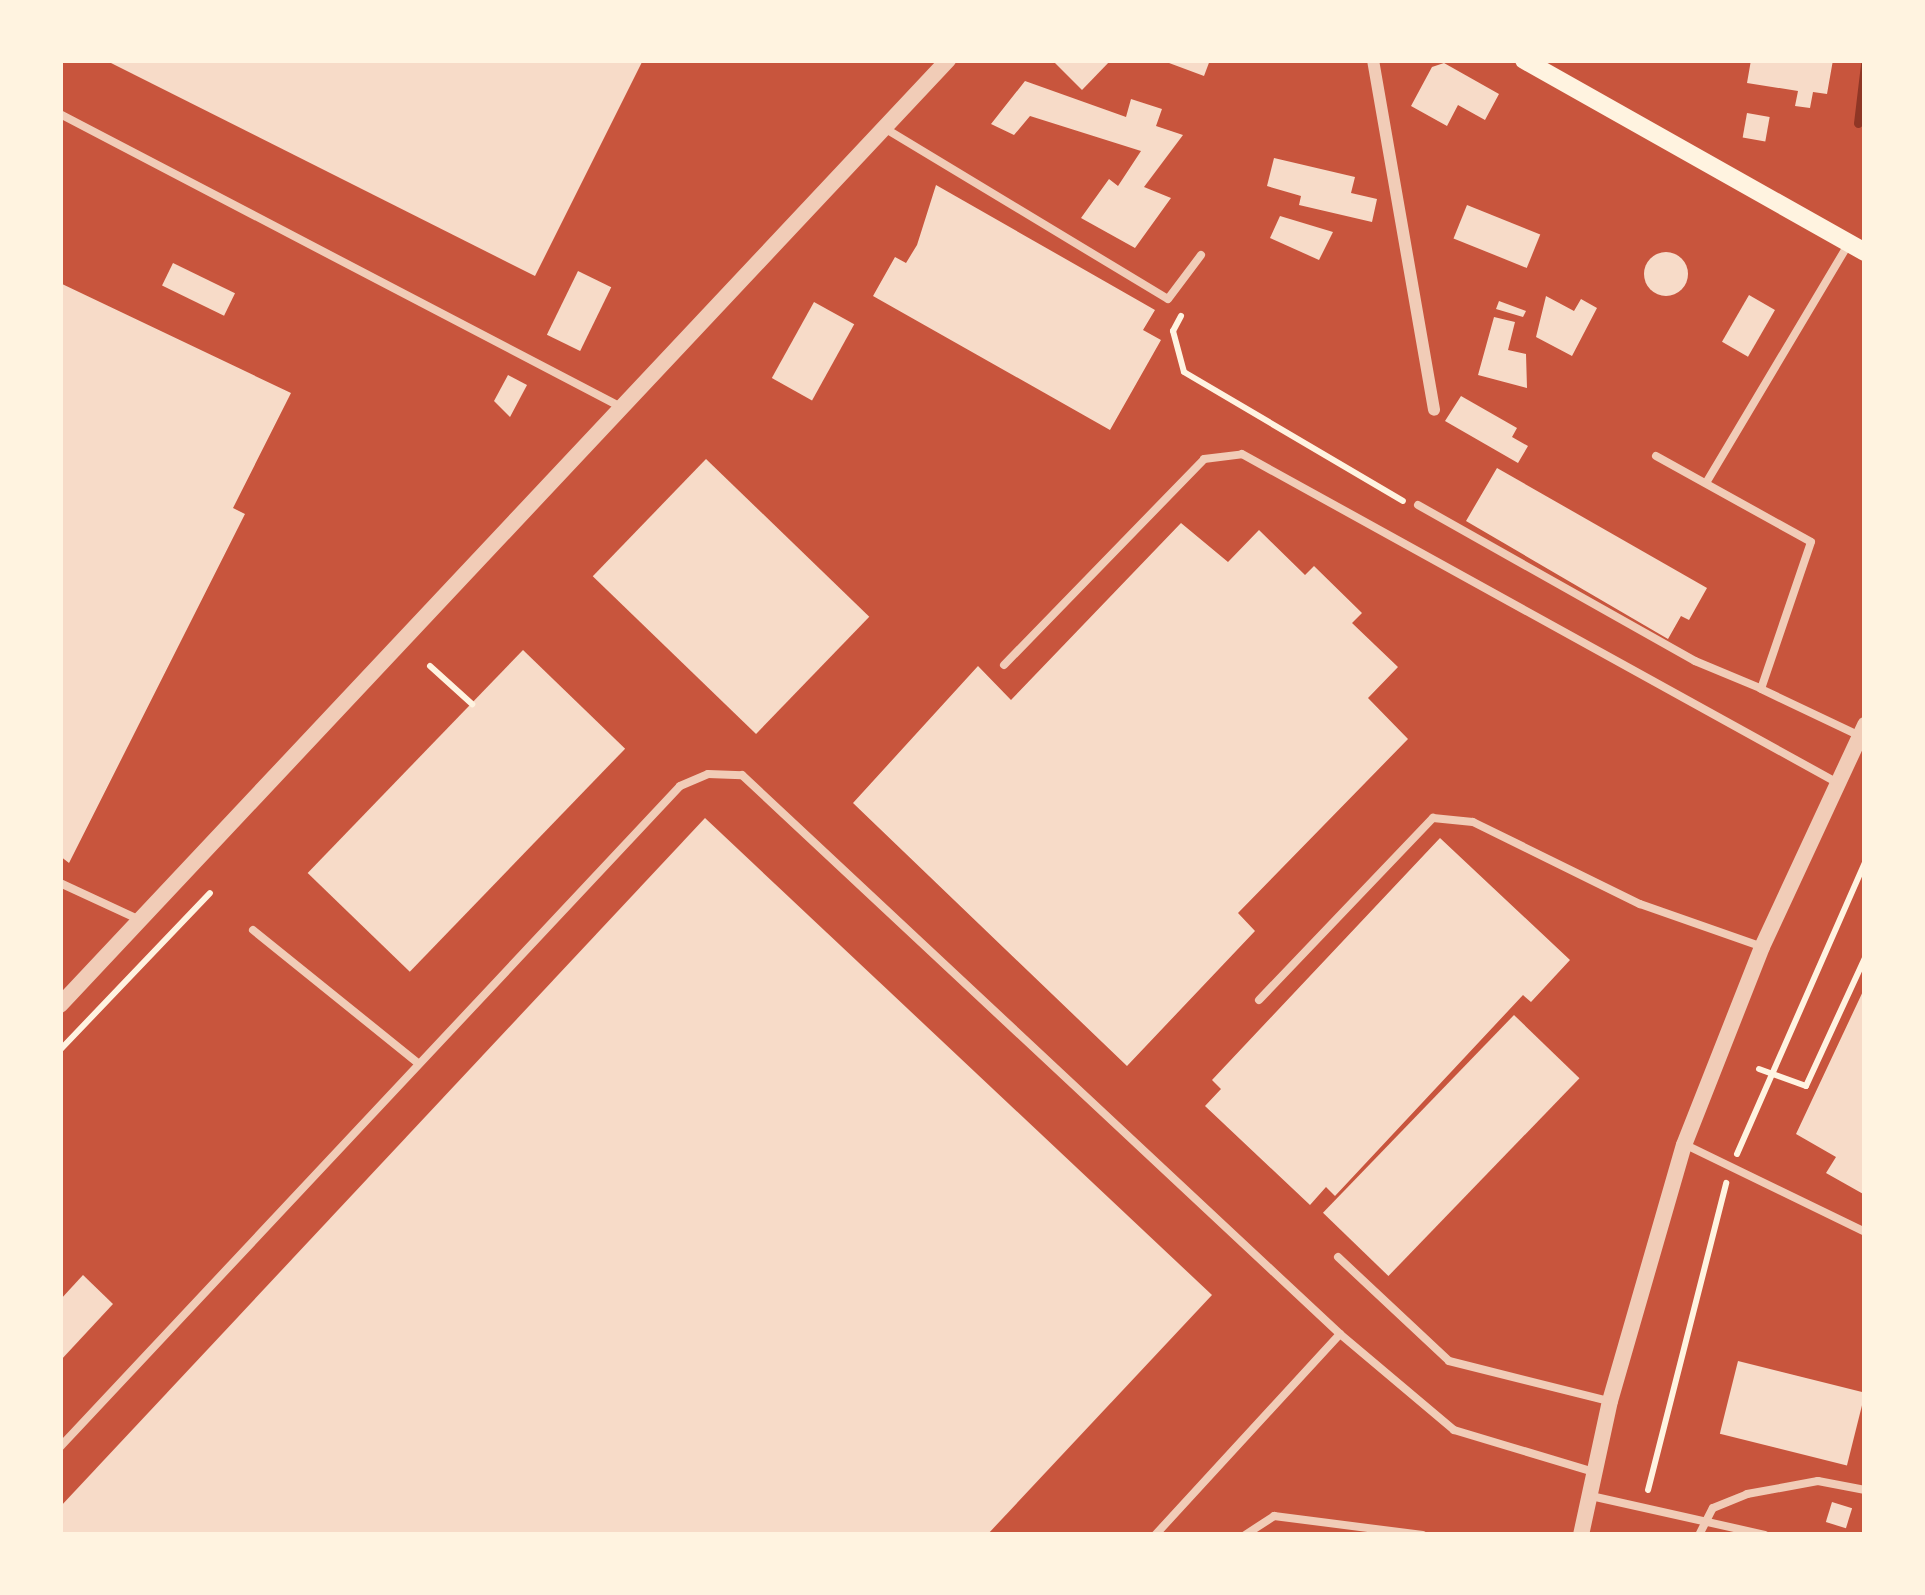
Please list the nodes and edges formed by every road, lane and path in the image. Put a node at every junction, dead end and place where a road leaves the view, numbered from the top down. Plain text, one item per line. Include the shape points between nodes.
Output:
1 (948, 60) edge
2 (1372, 60) edge
3 (1524, 60) edge
4 (60, 114) edge
5 (885, 128) junction
6 (1857, 246) edge
7 (1201, 255) dead end
8 (1181, 316) dead end
9 (619, 406) junction
10 (1434, 410) dead end
11 (1655, 456) dead end
12 (1706, 483) junction
13 (1418, 505) joint
14 (1004, 665) dead end
15 (430, 666) dead end
16 (1761, 688) junction
17 (472, 704) dead end
18 (1862, 730) edge
19 (1837, 782) junction
20 (60, 883) edge
21 (210, 893) dead end
22 (139, 920) junction
23 (254, 930) dead end
24 (1762, 946) junction
25 (1865, 958) edge
26 (1259, 1000) dead end
27 (60, 1005) edge
28 (60, 1050) edge
29 (418, 1063) junction
30 (1759, 1069) dead end
31 (1684, 1145) junction
32 (1865, 1232) edge
33 (1338, 1258) dead end
34 (1340, 1334) junction
35 (1610, 1401) junction
36 (60, 1447) edge
37 (1594, 1471) junction
38 (1865, 1490) edge
39 (1588, 1495) junction
40 (1703, 1519) junction
41 (1155, 1535) edge
42 (1245, 1535) edge
43 (1424, 1535) edge
44 (1581, 1535) edge
45 (1700, 1535) edge
46 (1766, 1535) edge

1 - 5 street
2 - 10 street
3 - 6 main road
4 - 9 lane
5 - 7 lane via 1168,299
5 - 9 street
6 - 12 lane
8 - 13 path via 1173,331 1184,372
9 - 22 street
11 - 12 lane
12 - 16 lane via 1810,542
13 - 16 lane via 1695,661
14 - 19 lane via 1204,459 1242,454
15 - 17 path
16 - 18 lane
18 - 19 street
19 - 24 street
20 - 22 lane
21 - 28 path
22 - 27 street
23 - 29 lane
24 - 26 lane via 1640,904 1473,822 1433,818
24 - 31 street
25 - 30 path via 1806,1086
29 - 34 lane via 680,786 708,774 742,775
29 - 36 lane
31 - 32 lane
31 - 35 street
33 - 35 lane via 1449,1361
34 - 37 lane via 1454,1430
34 - 41 lane
35 - 37 street
37 - 39 street
38 - 40 lane via 1817,1481 1748,1494
39 - 40 lane
39 - 44 street
40 - 45 lane
40 - 46 lane
42 - 43 lane via 1274,1516

